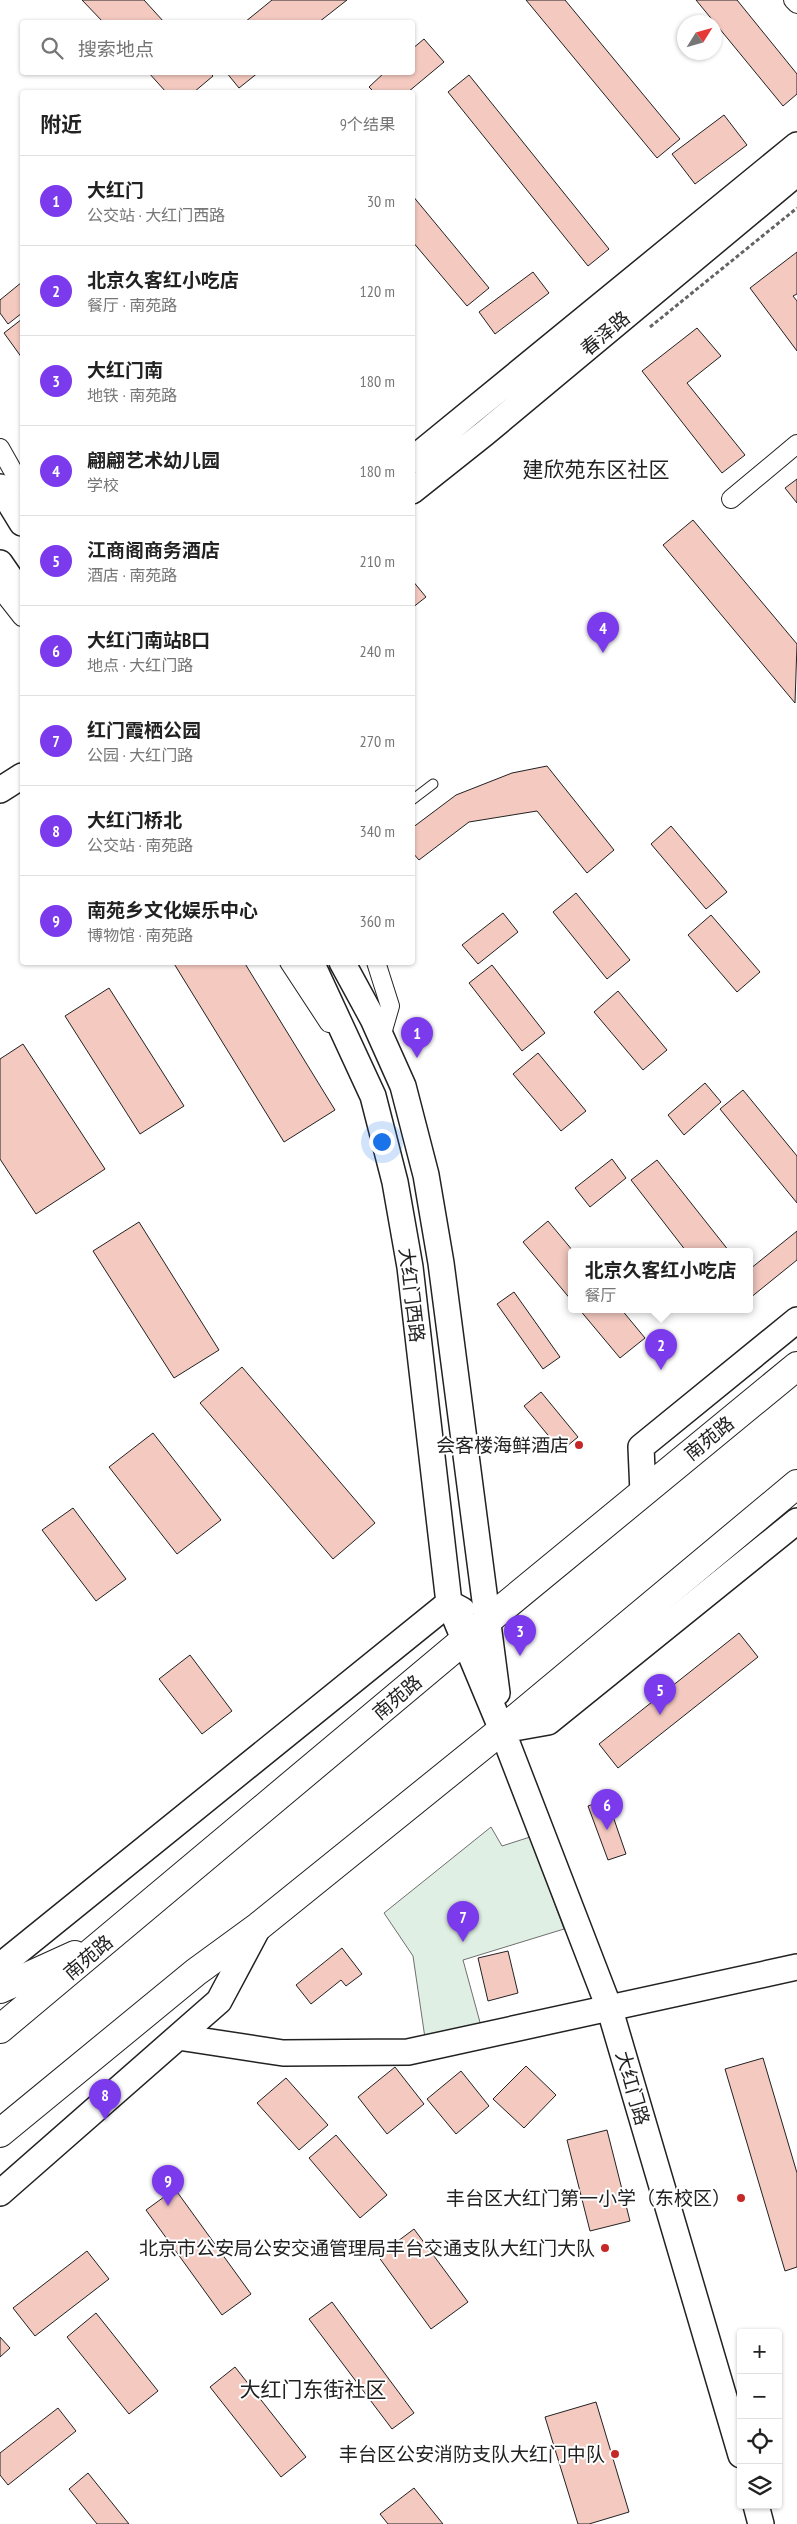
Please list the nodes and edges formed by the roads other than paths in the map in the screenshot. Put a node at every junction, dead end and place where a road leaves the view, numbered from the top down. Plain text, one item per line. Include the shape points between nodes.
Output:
1 (793, 0) edge
2 (797, 4) edge
3 (797, 145) edge
4 (797, 173) edge
5 (797, 444) edge
6 (0, 448) edge
7 (415, 458) edge
8 (20, 483) edge
9 (0, 487) edge
10 (415, 489) edge
11 (731, 499) dead end
12 (20, 520) edge
13 (0, 563) edge
14 (0, 589) edge
15 (20, 592) edge
16 (20, 614) edge
17 (20, 761) edge
18 (0, 773) edge
19 (20, 777) edge
20 (433, 784) dead end
21 (0, 790) edge
22 (415, 798) edge
23 (292, 965) edge
24 (312, 965) edge
25 (344, 965) edge
26 (377, 965) edge
27 (381, 1037) junction
28 (363, 1074) junction
29 (797, 1320) edge
30 (797, 1366) edge
31 (797, 1484) edge
32 (643, 1493) junction
33 (797, 1521) edge
34 (449, 1603) junction
35 (487, 1622) junction
36 (465, 1640) junction
37 (502, 1730) junction
38 (260, 1926) junction
39 (108, 1940) junction
40 (0, 1966) edge
41 (797, 1967) edge
42 (0, 1989) edge
43 (610, 2010) junction
44 (0, 2030) edge
45 (178, 2038) junction
46 (0, 2133) edge
47 (0, 2193) edge
48 (737, 2441) edge
49 (757, 2509) edge
50 (761, 2524) edge

1 - 2 street
3 - 7 street, 春泽路
4 - 10 street, 春泽路
5 - 11 street
6 - 8 street
9 - 12 street
13 - 15 street
14 - 16 street
17 - 18 street
19 - 21 street
20 - 22 lane
23 - 28 street
24 - 28 street, 大红门西路
25 - 27 street, 大红门西路
26 - 27 street via 390,1006
27 - 35 street, 大红门西路 via 403,1086 426,1175 441,1263
28 - 34 street, 大红门西路 via 373,1096 395,1182 410,1267
29 - 32 street via 641,1447
30 - 32 highway, 南苑路
31 - 37 highway
32 - 35 highway, 南苑路
33 - 37 street via 548,1722
34 - 35 street
34 - 36 street, 大红门西路
34 - 40 street
35 - 36 highway, 南苑路
35 - 37 street, 大红门西路
36 - 37 street, 大红门西路
36 - 39 highway, 南苑路
37 - 38 highway
37 - 43 street, 大红门路
38 - 45 street via 219,2001
38 - 46 highway via 196,1972
39 - 42 highway
39 - 44 highway, 南苑路
41 - 43 street
43 - 45 street via 408,2052 283,2053
43 - 48 street, 大红门路
45 - 47 street
49 - 50 street

